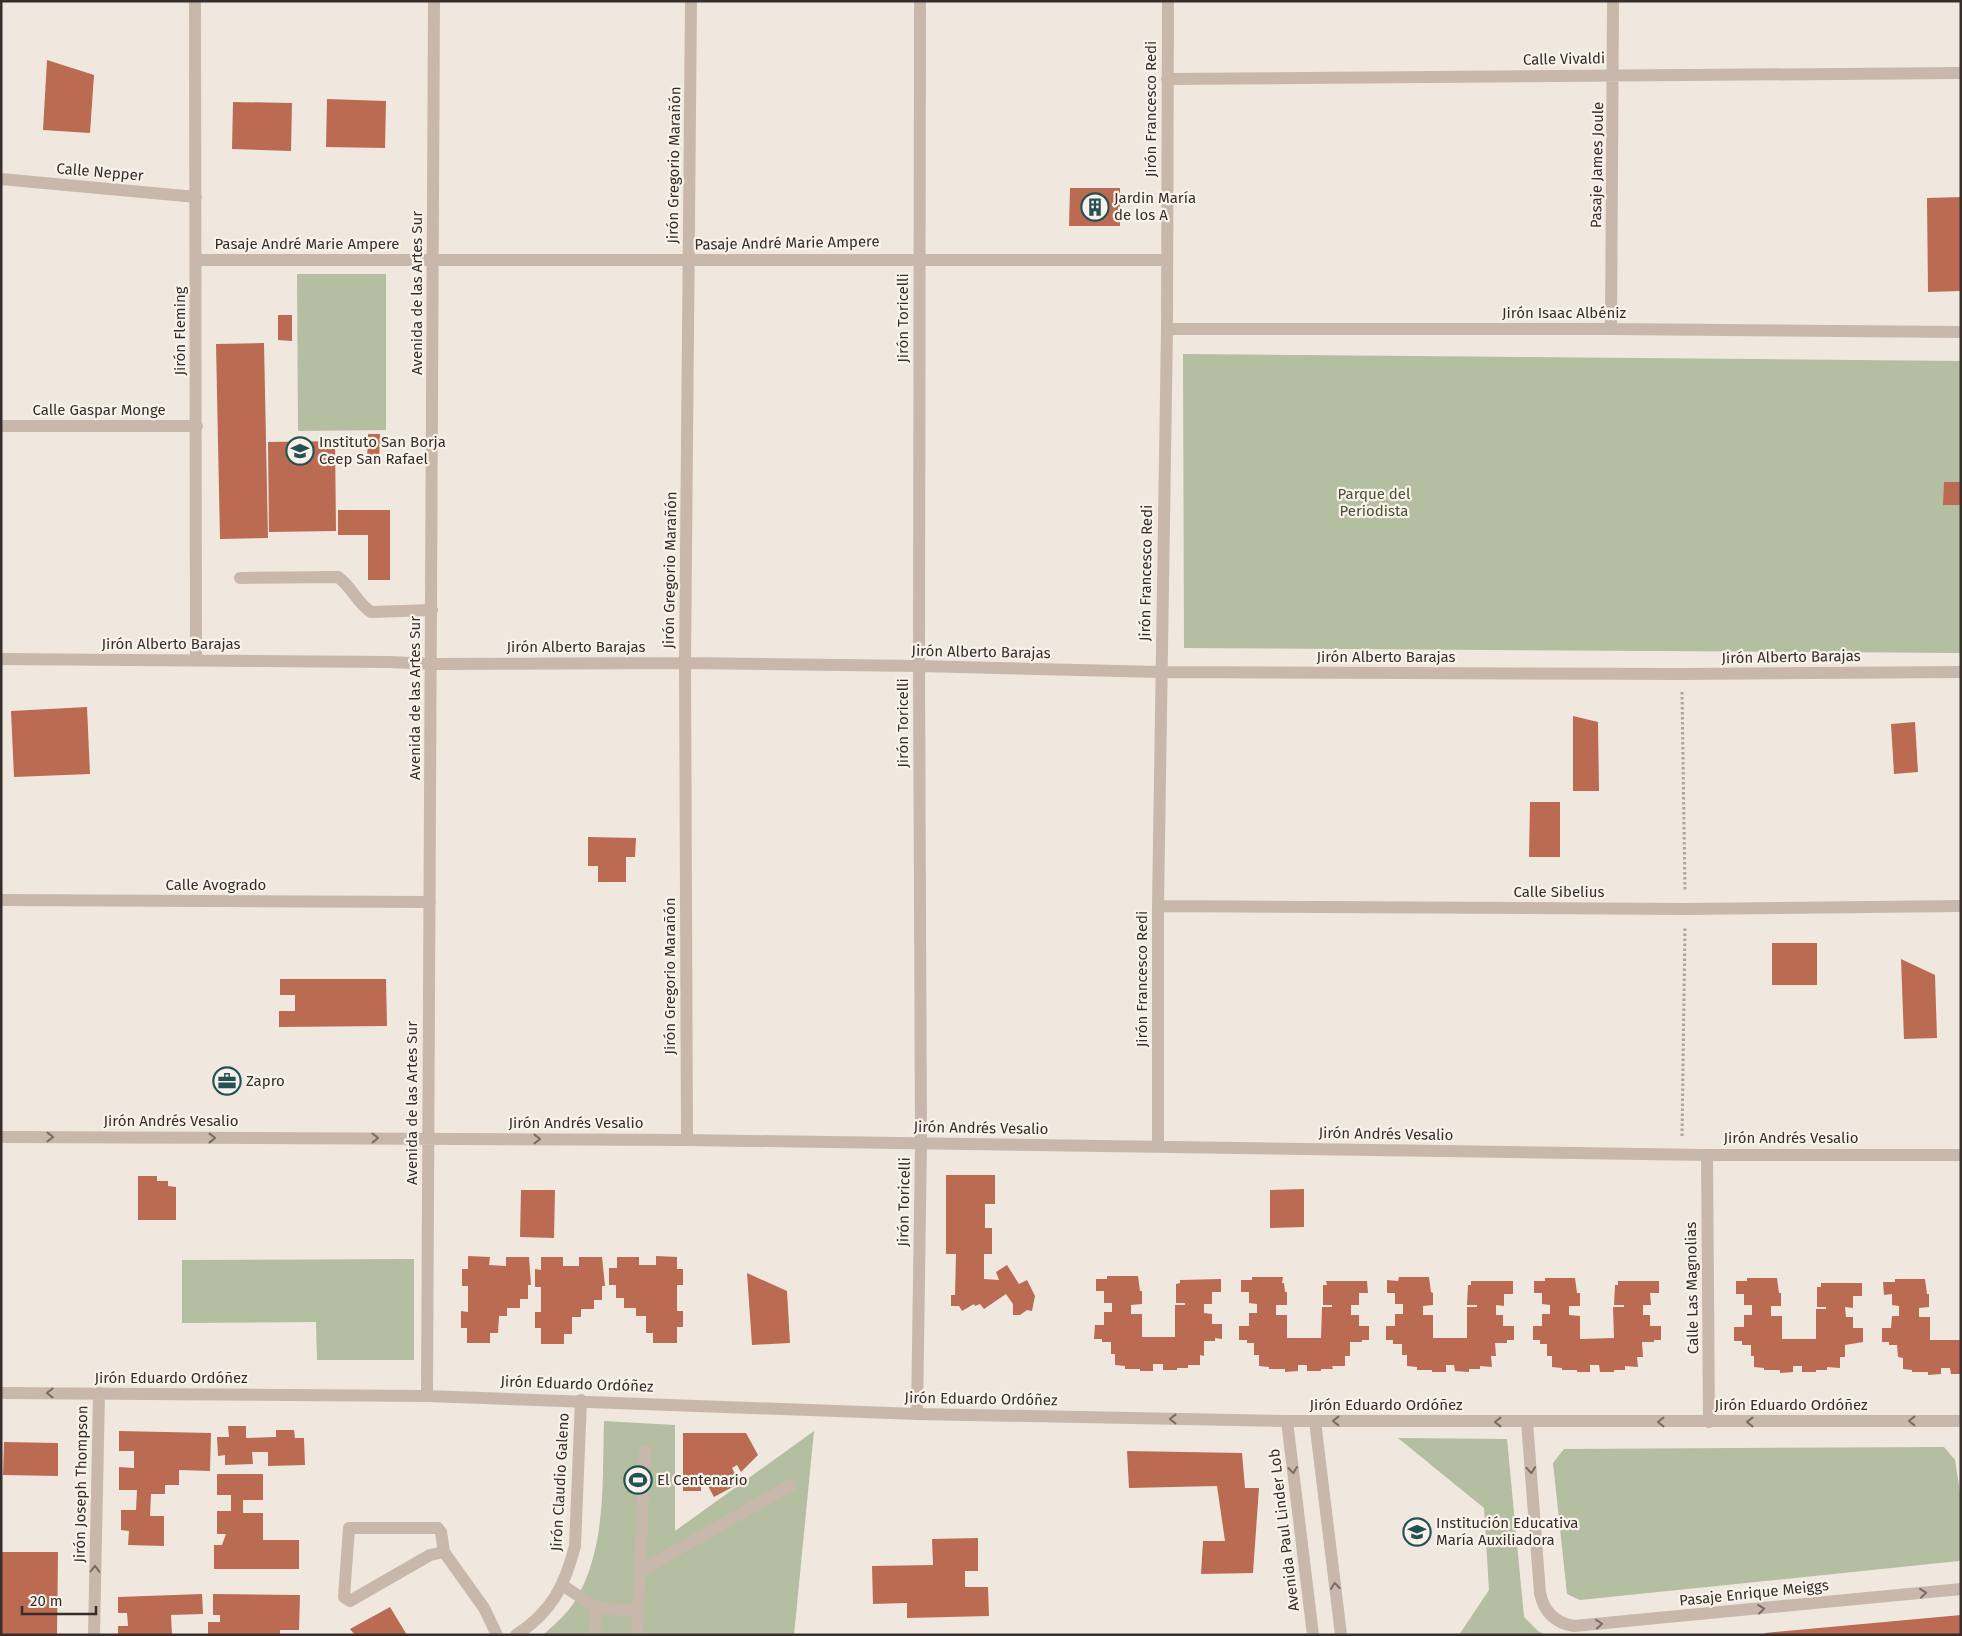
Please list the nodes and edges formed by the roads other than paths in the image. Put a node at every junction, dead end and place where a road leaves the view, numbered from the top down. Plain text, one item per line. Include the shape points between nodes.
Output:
1 (195, 1) edge
2 (434, 1) edge
3 (692, 1) edge
4 (920, 1) edge
5 (1168, 1) edge
6 (1613, 1) edge
7 (1961, 73) edge
8 (1614, 75) junction
9 (1167, 79) junction
10 (1, 178) edge
11 (196, 197) junction
12 (919, 258) junction
13 (197, 260) junction
14 (433, 260) junction
15 (689, 260) junction
16 (1167, 260) junction
17 (1167, 329) junction
18 (1611, 329) junction
19 (1961, 332) edge
20 (1, 426) edge
21 (197, 426) junction
22 (240, 578) dead end
23 (432, 610) junction
24 (1, 659) edge
25 (196, 660) junction
26 (685, 663) junction
27 (432, 664) junction
28 (919, 666) junction
29 (1160, 672) junction
30 (1961, 672) edge
31 (1, 900) edge
32 (430, 902) junction
33 (1158, 906) junction
34 (1961, 906) edge
35 (1, 1137) edge
36 (428, 1139) junction
37 (687, 1140) junction
38 (921, 1144) junction
39 (1158, 1146) junction
40 (1706, 1155) junction
41 (1961, 1155) edge
42 (1, 1393) edge
43 (99, 1394) junction
44 (427, 1396) junction
45 (581, 1400) junction
46 (917, 1414) junction
47 (1287, 1421) junction
48 (1315, 1421) junction
49 (1961, 1421) edge
50 (1527, 1422) junction
51 (1709, 1422) junction
52 (645, 1451) dead end
53 (791, 1485) dead end
54 (444, 1552) junction
55 (640, 1571) junction
56 (562, 1585) junction
57 (1961, 1589) edge
58 (597, 1608) junction
59 (638, 1611) junction
60 (94, 1635) edge
61 (497, 1635) edge
62 (516, 1635) edge
63 (594, 1635) edge
64 (637, 1635) edge
65 (1313, 1635) edge
66 (1341, 1635) edge

1 - 11 street, Jirón Fleming
2 - 14 street, Avenida de las Artes Sur
3 - 15 street, Jirón Gregorio Marañón
4 - 12 street, Jirón Toricelli
5 - 9 street, Jirón Francesco Redi
6 - 8 street, Pasaje James Joule
7 - 8 street, Calle Vivaldi
8 - 9 street, Calle Vivaldi
8 - 18 street, Pasaje James Joule
9 - 16 street, Jirón Francesco Redi
10 - 11 street, Calle Nepper
11 - 13 street, Jirón Fleming
12 - 15 street, Pasaje André Marie Ampere
12 - 16 street, Pasaje André Marie Ampere
12 - 28 street, Jirón Toricelli
13 - 14 street, Pasaje André Marie Ampere
13 - 21 street, Jirón Fleming
14 - 15 street, Pasaje André Marie Ampere
14 - 23 street, Avenida de las Artes Sur
15 - 26 street, Jirón Gregorio Marañón
16 - 17 street, Jirón Francesco Redi
17 - 18 street, Jirón Isaac Albéniz
17 - 29 street, Jirón Francesco Redi
18 - 19 street, Jirón Isaac Albéniz
20 - 21 street, Calle Gaspar Monge
21 - 25 street, Jirón Fleming
22 - 23 street via 338,577 371,612
23 - 27 street, Avenida de las Artes Sur
24 - 25 street, Jirón Alberto Barajas
25 - 27 street, Jirón Alberto Barajas
26 - 27 street, Jirón Alberto Barajas
26 - 28 street, Jirón Alberto Barajas
26 - 37 street, Jirón Gregorio Marañón
27 - 32 street, Avenida de las Artes Sur
28 - 29 street, Jirón Alberto Barajas
28 - 38 street, Jirón Toricelli
29 - 30 street, Jirón Alberto Barajas
29 - 33 street, Jirón Francesco Redi
31 - 32 street, Calle Avogrado
32 - 36 street, Avenida de las Artes Sur
33 - 34 street, Calle Sibelius via 1686,909
33 - 39 street, Jirón Francesco Redi
35 -> 36 street, Jirón Andrés Vesalio
36 -> 37 street, Jirón Andrés Vesalio
36 - 44 street, Avenida de las Artes Sur
37 - 38 street, Jirón Andrés Vesalio
38 - 39 street, Jirón Andrés Vesalio
38 - 46 street, Jirón Toricelli
39 - 40 street, Jirón Andrés Vesalio
40 - 41 street, Jirón Andrés Vesalio
40 - 51 street, Calle Las Magnolias
43 -> 42 street, Jirón Eduardo Ordóñez
43 - 44 street, Jirón Eduardo Ordóñez
60 -> 43 street, Jirón Joseph Thompson
44 - 45 street, Jirón Eduardo Ordóñez
45 - 46 street, Jirón Eduardo Ordóñez
45 - 56 street, Jirón Claudio Galeno via 575,1546
47 -> 46 street, Jirón Eduardo Ordóñez
47 - 48 street, Jirón Eduardo Ordóñez
47 -> 65 street, Avenida Paul Linder Lob
50 -> 48 street, Jirón Eduardo Ordóñez
66 -> 48 street
49 -> 51 street, Jirón Eduardo Ordóñez
51 -> 50 street, Jirón Eduardo Ordóñez
50 -> 57 street, Pasaje Enrique Meiggs via 1540,1593 1552,1618 1565,1625
52 - 55 street
53 - 55 street
54 - 54 street via 442,1532 438,1528 350,1527 344,1597 350,1602 430,1555
54 - 61 street via 484,1608
55 - 59 street
56 - 58 street
56 - 62 street, Jirón Claudio Galeno via 546,1611
58 - 59 street
58 - 63 street
59 - 64 street

